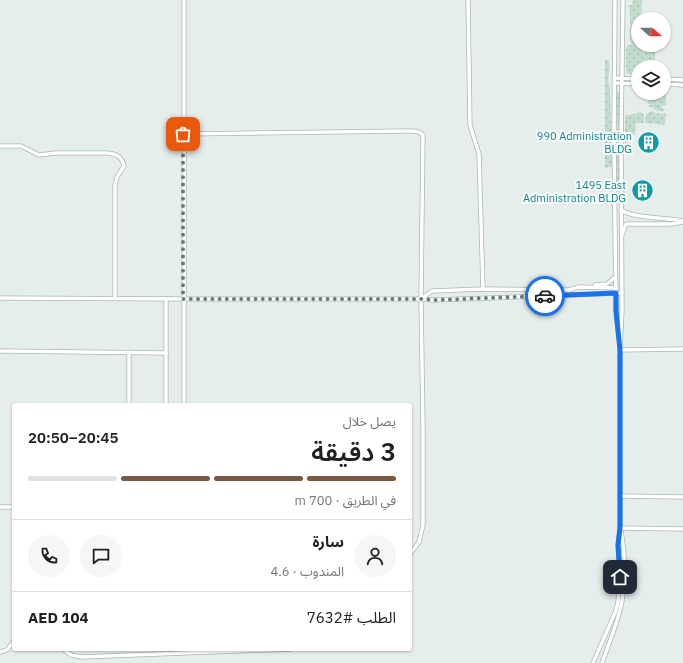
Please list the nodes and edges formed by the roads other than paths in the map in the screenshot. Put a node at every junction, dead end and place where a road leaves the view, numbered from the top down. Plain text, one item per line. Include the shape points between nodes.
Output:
1 (184, 0) edge
2 (468, 0) edge
3 (615, 0) edge
4 (623, 0) edge
5 (614, 78) junction
6 (623, 78) junction
7 (631, 79) edge
8 (671, 79) edge
9 (683, 80) edge
10 (614, 83) junction
11 (623, 84) junction
12 (631, 84) edge
13 (671, 84) edge
14 (683, 85) edge
15 (183, 134) junction
16 (0, 146) edge
17 (621, 210) junction
18 (683, 222) edge
19 (621, 236) junction
20 (615, 277) junction
21 (579, 287) junction
22 (615, 288) junction
23 (483, 289) junction
24 (622, 291) junction
25 (616, 293) junction
26 (0, 298) edge
27 (114, 298) junction
28 (166, 299) junction
29 (183, 299) junction
30 (421, 299) junction
31 (683, 349) edge
32 (620, 350) junction
33 (0, 351) edge
34 (129, 352) junction
35 (166, 353) junction
36 (129, 403) edge
37 (166, 403) edge
38 (184, 403) edge
39 (620, 496) junction
40 (683, 497) edge
41 (0, 507) edge
42 (12, 507) edge
43 (620, 528) junction
44 (683, 529) edge
45 (412, 551) edge
46 (12, 644) edge
47 (66, 651) edge
48 (217, 651) edge
49 (0, 652) edge
50 (593, 663) edge
51 (602, 663) edge

1 - 15 street
2 - 23 street via 470,125 479,154
3 - 5 street
4 - 6 street
5 - 6 street
5 - 10 street
6 - 7 street
6 - 11 street
8 - 9 street
10 - 11 street
10 - 20 street
11 - 12 street
11 - 17 street
13 - 14 street
15 - 29 street
15 - 30 street via 421,132 424,141
16 - 27 street via 21,146 39,155 107,153 120,157 124,166 115,185
17 - 18 street via 628,215 672,218
17 - 19 street
18 - 19 street via 626,224
19 - 24 street
20 - 21 street via 607,284
20 - 22 street
21 - 22 street
21 - 23 street via 569,290
22 - 24 street
22 - 25 street
23 - 30 street via 432,291
24 - 25 street
24 - 32 street
25 - 30 street
25 - 32 street
26 - 27 street
27 - 28 street
28 - 29 street
28 - 35 street
29 - 30 street
29 - 38 street
30 - 45 street via 423,525 419,542
31 - 32 street
32 - 39 street
33 - 34 street
34 - 35 street
34 - 36 street
35 - 37 street
39 - 40 street
39 - 43 street
41 - 42 street
43 - 44 street
43 - 50 street via 618,602
43 - 51 street via 624,557 623,596
46 - 49 street via 8,650
47 - 48 street via 81,657

